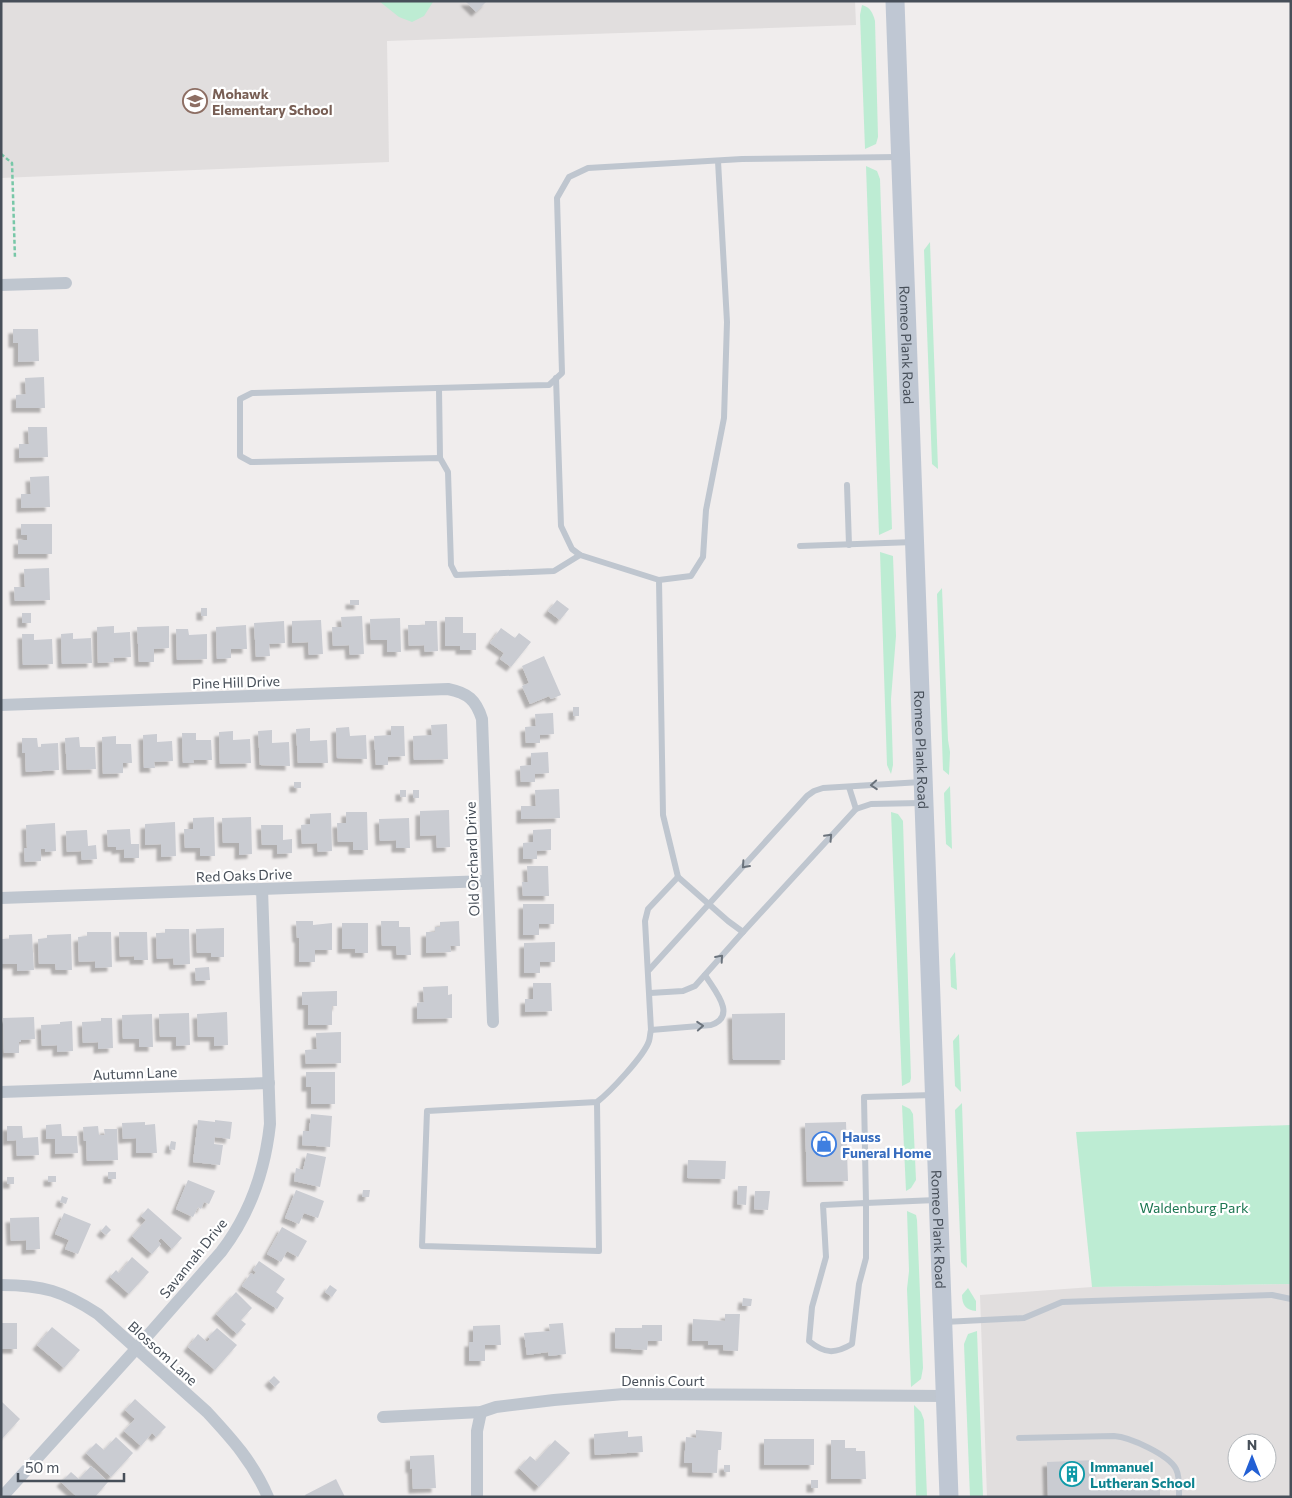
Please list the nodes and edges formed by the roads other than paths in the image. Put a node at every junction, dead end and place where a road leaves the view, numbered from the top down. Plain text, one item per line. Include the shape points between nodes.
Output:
1 (894, 1) edge
2 (900, 157) junction
3 (718, 161) junction
4 (66, 283) dead end
5 (1, 285) edge
6 (556, 378) junction
7 (439, 389) junction
8 (440, 458) junction
9 (847, 485) dead end
10 (914, 542) junction
11 (849, 545) junction
12 (800, 546) dead end
13 (580, 554) junction
14 (660, 580) junction
15 (470, 698) joint
16 (1, 705) edge
17 (923, 782) junction
18 (849, 787) junction
19 (924, 803) junction
20 (856, 809) junction
21 (678, 877) junction
22 (487, 881) junction
23 (262, 889) junction
24 (1, 898) edge
25 (709, 904) junction
26 (743, 932) junction
27 (649, 970) junction
28 (705, 975) junction
29 (650, 993) junction
30 (493, 1022) dead end
31 (651, 1030) junction
32 (269, 1083) junction
33 (1, 1092) edge
34 (934, 1095) junction
35 (597, 1102) junction
36 (938, 1200) junction
37 (866, 1202) junction
38 (1, 1285) edge
39 (1291, 1299) edge
40 (943, 1322) junction
41 (136, 1349) junction
42 (945, 1396) junction
43 (481, 1412) junction
44 (383, 1417) dead end
45 (1019, 1438) dead end
46 (2, 1497) edge
47 (268, 1497) edge
48 (476, 1497) edge
49 (949, 1497) edge
50 (1179, 1497) edge

1 - 2 main road, Romeo Plank Road
2 - 3 lane
2 - 10 main road, Romeo Plank Road
3 - 6 lane via 588,168 569,177 557,198 562,373
3 - 14 lane via 726,322 724,418 706,510 703,557 691,576
4 - 5 street
6 - 7 lane via 549,385
6 - 13 lane via 561,526 572,549
7 - 8 lane
7 - 8 lane via 252,393 240,399 240,456 251,462
8 - 13 lane via 448,472 451,565 456,574 554,572
9 - 11 lane
10 - 11 lane
10 - 17 main road, Romeo Plank Road
11 - 12 lane
13 - 14 lane
14 - 21 lane via 663,815
15 - 16 street, Pine Hill Drive via 460,691 448,689
15 - 22 street, Old Orchard Drive via 482,719
17 -> 18 lane
17 - 19 main road, Romeo Plank Road
18 - 20 lane
18 -> 25 lane via 823,788 807,796
19 - 20 lane via 871,804
19 - 34 main road, Romeo Plank Road
26 -> 20 lane
21 - 25 lane
21 - 27 lane via 648,909 645,921
22 - 23 street, Red Oaks Drive
22 - 30 street, Old Orchard Drive
23 - 24 street, Red Oaks Drive
23 - 32 street, Savannah Drive
25 - 26 lane
25 - 27 lane
28 -> 26 lane
27 - 29 lane
28 - 29 lane via 695,986 682,991
31 -> 28 lane via 719,1023 723,1018 722,1002
29 - 31 lane
31 - 35 lane via 643,1052
32 - 33 street, Autumn Lane
32 - 41 street, Savannah Drive via 268,1146 263,1170 246,1214 221,1252
34 - 36 main road, Romeo Plank Road
34 - 37 lane via 864,1097
35 - 35 lane via 427,1111 422,1246 599,1251
36 - 37 lane
36 - 40 main road, Romeo Plank Road
37 - 37 lane via 823,1205 826,1256 812,1308 809,1342 821,1350 840,1351 852,1344 859,1284 866,1258
38 - 41 street, Blossom Lane via 42,1287 80,1302
39 - 40 lane via 1272,1296 1062,1302 1024,1318
40 - 42 main road, Romeo Plank Road
41 - 46 street, Savannah Drive
41 - 47 street, Blossom Lane via 207,1412 238,1446 252,1464
42 - 43 street, Dennis Court via 624,1394 554,1400
42 - 49 main road, Romeo Plank Road
43 - 44 street, Dennis Court
43 - 48 street via 477,1431
45 - 50 lane via 1128,1438 1172,1462 1178,1473

